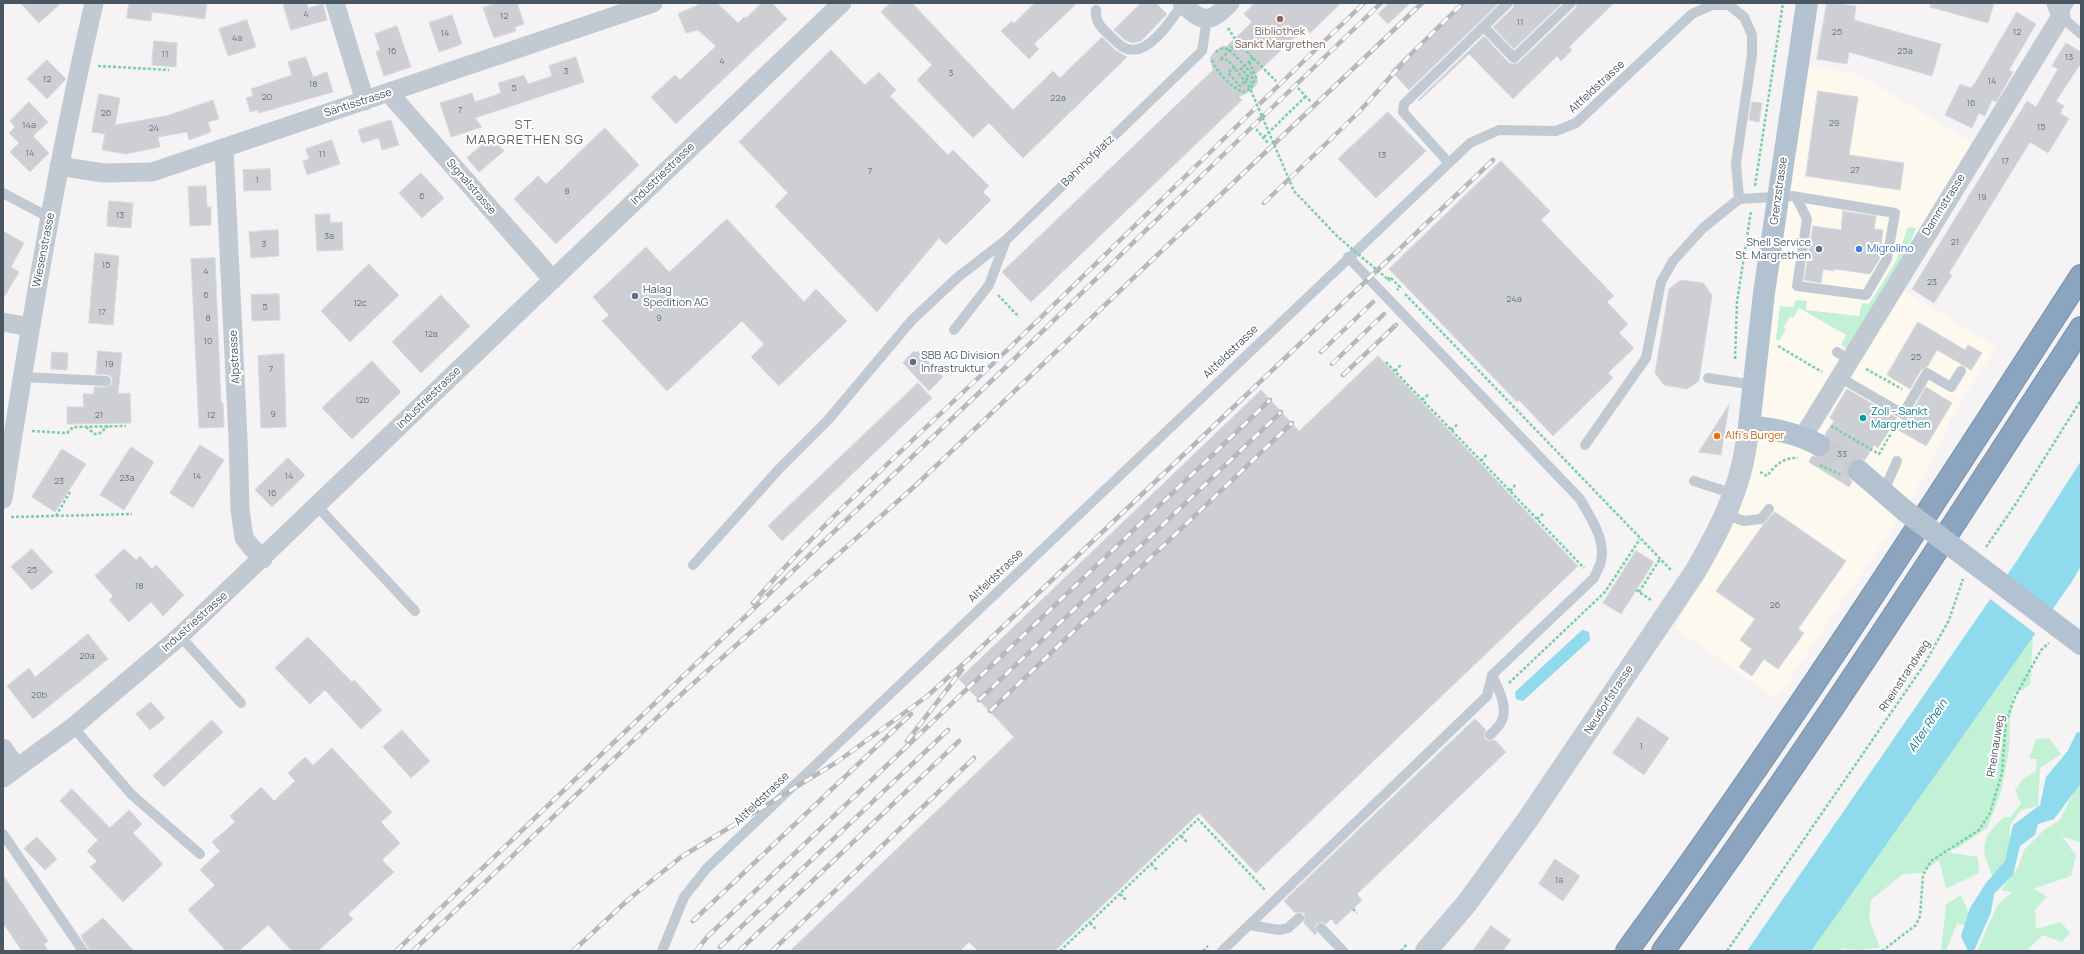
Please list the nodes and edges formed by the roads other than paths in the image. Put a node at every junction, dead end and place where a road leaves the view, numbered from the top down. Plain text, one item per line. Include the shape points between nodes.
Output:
1 (94, 3) edge
2 (335, 3) edge
3 (653, 3) edge
4 (842, 3) edge
5 (1182, 3) edge
6 (1508, 3) edge
7 (1571, 3) edge
8 (1807, 3) edge
9 (2062, 7) edge
10 (1096, 10) dead end
11 (1219, 12) edge
12 (1484, 27) junction
13 (2081, 34) edge
14 (389, 93) junction
15 (365, 101) junction
16 (224, 148) junction
17 (1448, 162) junction
18 (59, 166) junction
19 (3, 193) edge
20 (1787, 197) junction
21 (1739, 199) junction
22 (50, 218) junction
23 (1006, 240) junction
24 (1348, 257) junction
25 (2081, 276) edge
26 (553, 280) junction
27 (3, 322) edge
28 (29, 327) junction
29 (2081, 328) edge
30 (954, 330) dead end
31 (1961, 371) dead end
32 (22, 377) junction
33 (1840, 377) junction
34 (1708, 378) dead end
35 (106, 381) dead end
36 (1744, 383) junction
37 (1749, 426) junction
38 (1585, 445) dead end
39 (1810, 451) joint
40 (1897, 461) dead end
41 (1851, 473) tunnel mouth
42 (1694, 480) dead end
43 (1883, 493) junction
44 (1734, 494) junction
45 (3, 498) edge
46 (317, 506) junction
47 (1769, 508) dead end
48 (1725, 514) junction
49 (263, 559) junction
50 (693, 565) dead end
51 (415, 611) dead end
52 (180, 636) junction
53 (2081, 644) edge
54 (1492, 675) junction
55 (241, 703) dead end
56 (73, 727) junction
57 (1490, 735) dead end
58 (3, 748) edge
59 (10, 773) edge
60 (3, 834) edge
61 (200, 854) dead end
62 (1299, 918) dead end
63 (1249, 925) junction
64 (1321, 928) dead end
65 (1418, 946) edge
66 (83, 951) edge
67 (662, 951) edge
68 (1222, 951) edge
69 (1343, 951) edge
70 (1627, 951) edge
71 (1663, 951) edge

1 - 18 street, Wiesenstrasse
2 - 15 street
3 - 14 street, Säntisstrasse
4 - 26 street, Industriestrasse
5 - 10 lane via 1162,33 1132,50 1124,48 1099,26 1095,18
5 - 11 street via 1198,16
6 - 12 lane
7 - 12 lane via 1514,58
8 - 20 main road, Grenzstrasse
9 - 13 lane
9 - 33 street, Dammstrasse via 1844,356
11 - 23 lane, Bahnhofplatz via 1202,51
12 - 17 lane via 1404,104 1403,112
14 - 15 street, Säntisstrasse
14 - 26 street, Signalstrasse
15 - 16 street, Säntisstrasse
16 - 18 street, Säntisstrasse via 152,172 103,173
16 - 49 street, Alpstrasse via 240,509 244,538
17 - 21 lane, Altfeldstrasse via 1470,143 1499,130 1556,131 1576,123 1692,14 1712,5 1729,5 1744,17 1752,35 1752,55 1736,163
17 - 24 lane, Altfeldstrasse
18 - 22 street, Wiesenstrasse
19 - 22 lane
20 - 20 lane via 1807,219 1797,286 1866,294 1888,259 1895,214
20 - 21 lane
20 - 36 main road, Grenzstrasse
21 - 38 lane via 1703,228 1673,261 1661,282 1646,358
22 - 28 street, Wiesenstrasse
23 - 30 lane, Bahnhofplatz via 988,285
23 - 50 lane via 958,278 912,320 828,420 779,469
24 - 54 lane via 1580,499 1598,533 1601,560 1594,578
24 - 67 lane, Altfeldstrasse via 707,868 684,897
25 - 70 highway via 1844,638
26 - 46 street, Industriestrasse
27 - 28 street
28 - 32 street, Wiesenstrasse
29 - 71 highway via 1872,647 1772,796
31 - 33 lane via 1952,387 1927,373 1903,414
32 - 35 lane
32 - 45 street, Wiesenstrasse
33 - 39 street, Dammstrasse via 1820,408
34 - 36 lane
36 - 37 main road, Grenzstrasse
37 - 39 main road via 1775,429
37 - 44 main road, Neudorfstrasse
40 - 43 lane
41 - 43 main road
42 - 44 lane
43 - 53 main road, bridge
44 - 48 main road, Neudorfstrasse
46 - 49 street, Industriestrasse
46 - 51 lane
47 - 48 lane via 1761,519 1744,521
48 - 65 main road, Neudorfstrasse via 1695,572 1567,763 1484,879
49 - 52 street, Industriestrasse
52 - 55 lane
52 - 56 street, Industriestrasse
54 - 57 lane via 1500,692 1504,711 1502,721
54 - 63 lane via 1487,696
56 - 59 street, Industriestrasse
56 - 61 lane via 132,795
58 - 59 street
60 - 66 lane
62 - 63 lane via 1288,928 1279,930
63 - 68 lane
64 - 69 lane

